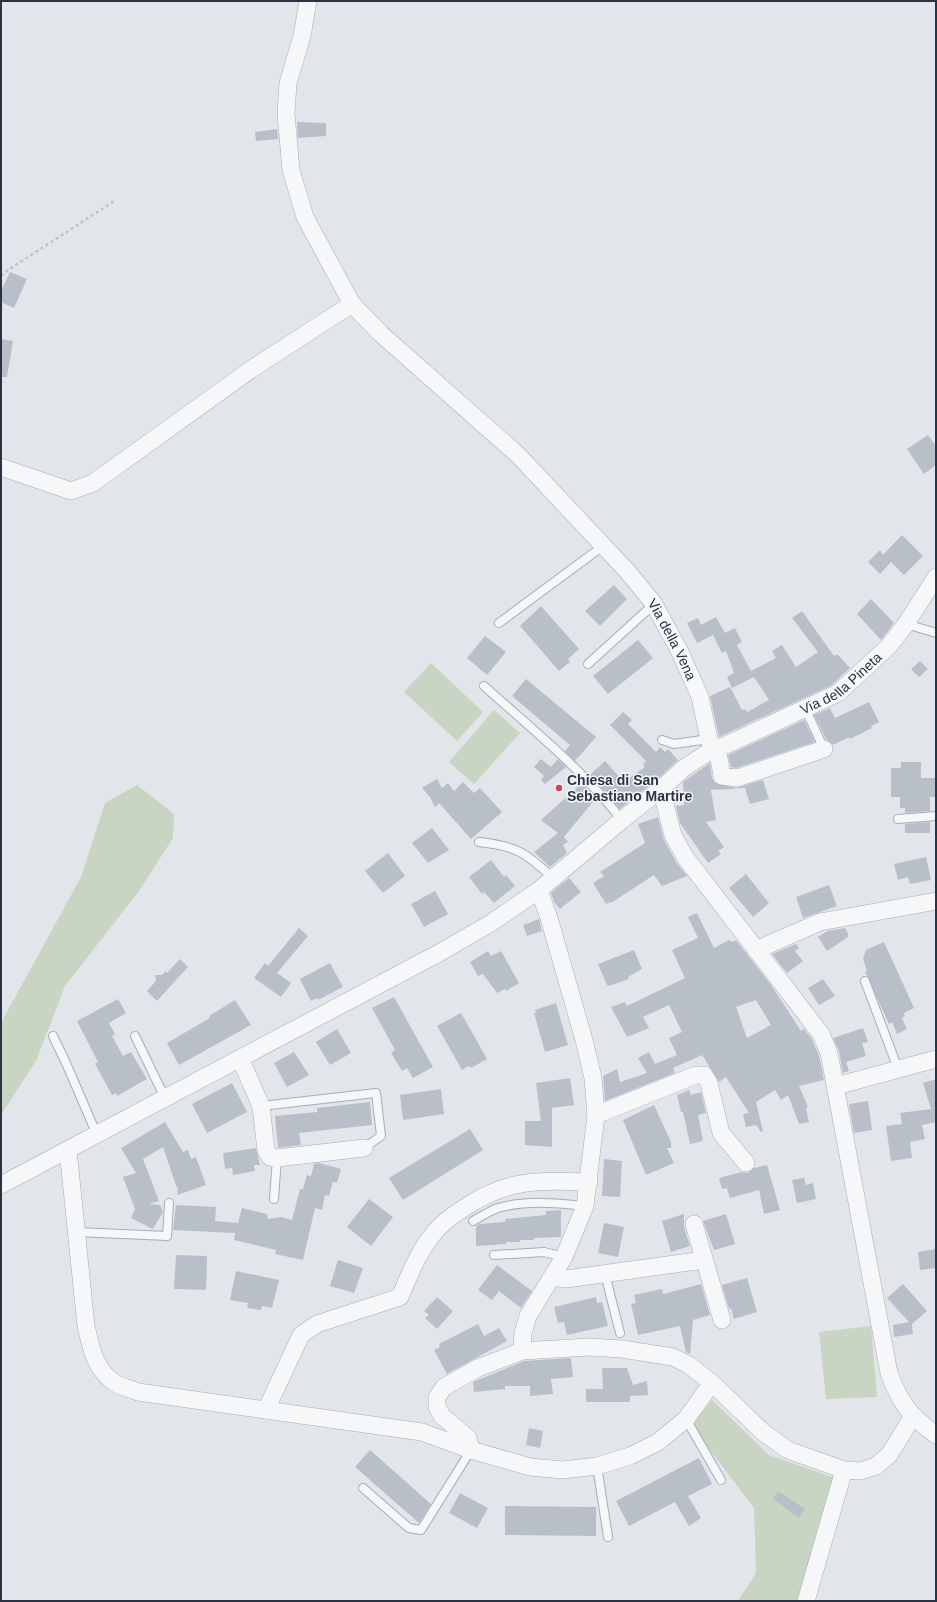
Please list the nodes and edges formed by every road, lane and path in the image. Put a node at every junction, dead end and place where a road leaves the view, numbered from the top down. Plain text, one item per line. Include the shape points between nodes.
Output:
1 (308, 1) edge
2 (116, 200) dead end
3 (1, 276) edge
4 (352, 304) junction
5 (1, 467) edge
6 (603, 546) junction
7 (936, 577) edge
8 (931, 591) edge
9 (654, 604) junction
10 (499, 623) dead end
11 (906, 624) junction
12 (936, 633) edge
13 (588, 664) dead end
14 (484, 686) dead end
15 (805, 708) junction
16 (662, 740) dead end
17 (711, 744) junction
18 (824, 749) joint
19 (661, 789) junction
20 (936, 816) edge
21 (898, 819) dead end
22 (622, 820) junction
23 (479, 842) dead end
24 (553, 878) junction
25 (539, 890) junction
26 (936, 901) edge
27 (756, 950) junction
28 (865, 981) dead end
29 (53, 1036) dead end
30 (135, 1036) dead end
31 (240, 1058) junction
32 (936, 1060) edge
33 (898, 1070) junction
34 (836, 1086) junction
35 (165, 1098) junction
36 (261, 1106) junction
37 (596, 1115) junction
38 (97, 1135) junction
39 (364, 1148) joint
40 (68, 1150) junction
41 (277, 1158) junction
42 (746, 1163) dead end
43 (589, 1182) junction
44 (1, 1185) edge
45 (274, 1200) dead end
46 (169, 1203) dead end
47 (585, 1206) junction
48 (473, 1221) dead end
49 (694, 1224) dead end
50 (77, 1232) junction
51 (494, 1255) dead end
52 (564, 1257) junction
53 (704, 1260) junction
54 (605, 1274) junction
55 (553, 1277) junction
56 (722, 1320) dead end
57 (620, 1332) dead end
58 (522, 1351) junction
59 (712, 1383) junction
60 (266, 1410) junction
61 (913, 1416) junction
62 (686, 1419) junction
63 (936, 1435) edge
64 (471, 1450) junction
65 (597, 1466) junction
66 (844, 1470) junction
67 (721, 1480) dead end
68 (363, 1488) dead end
69 (608, 1537) dead end
70 (806, 1601) edge

1 - 4 street, Via della Vena via 302,36 288,83 286,114 291,170 305,217
2 - 3 path
4 - 5 street via 253,368 94,482 71,491
4 - 6 street, Via della Vena via 381,334 518,455
6 - 9 street, Via della Vena
6 - 10 lane
7 - 8 street, Via della Pineta
8 - 11 street, Via della Pineta
9 - 13 lane
9 - 17 street, Via della Vena via 680,652 700,697
11 - 12 lane
11 - 15 street, Via della Pineta via 889,646 838,693
14 - 22 lane via 573,765 599,791
15 - 17 street, Via della Pineta via 726,745
15 - 18 lane
16 - 17 lane via 674,744
17 - 18 street, Via della Vena via 719,758 722,776 737,778
17 - 19 street, Via della Pineta
19 - 22 street, Via della Pineta
19 - 27 street via 673,835 685,857
20 - 21 lane
22 - 24 street, Via della Pineta
23 - 24 lane via 514,848 528,856
24 - 25 street, Via della Pineta
25 - 31 street, Via della Pineta via 439,953
25 - 37 street via 584,1040 593,1078
26 - 27 street via 820,922
27 - 34 street via 821,1034 829,1053
28 - 33 lane
29 - 38 lane
30 - 35 lane
31 - 35 street, Via della Pineta
31 - 36 street
32 - 33 street
33 - 34 street
34 - 61 street via 889,1373 898,1398
35 - 38 street, Via della Pineta
36 - 39 lane via 376,1093 381,1136
36 - 41 street via 266,1150 270,1157
37 - 42 street via 696,1075 704,1075 709,1083 721,1133
37 - 43 street
38 - 40 street, Via della Pineta
39 - 41 street
40 - 44 street, Via della Pineta
40 - 50 street
41 - 45 lane
43 - 47 street
43 - 60 street via 545,1180 517,1183 482,1196 444,1221 429,1238 400,1298 317,1324 301,1335
46 - 50 lane via 167,1236
47 - 48 lane via 547,1202 520,1204 496,1209
47 - 52 street
49 - 53 street
50 - 60 street via 86,1326 99,1369 115,1384 138,1392
51 - 52 lane via 544,1252
52 - 55 street
53 - 54 street
53 - 56 street
54 - 55 street via 566,1279
54 - 57 lane
55 - 58 street via 528,1316 523,1333
58 - 59 street via 589,1347 673,1357 689,1365
58 - 64 street via 478,1368 444,1387 437,1397 437,1407 442,1416 468,1438
59 - 62 street
59 - 66 street via 764,1433 788,1450
60 - 64 street via 422,1432
61 - 63 street
61 - 66 street via 889,1455 876,1466 861,1471
62 - 65 street via 658,1442 630,1456
62 - 67 lane
64 - 65 street via 530,1467 563,1470
64 - 68 lane via 421,1530 409,1528
65 - 69 lane
66 - 70 street

